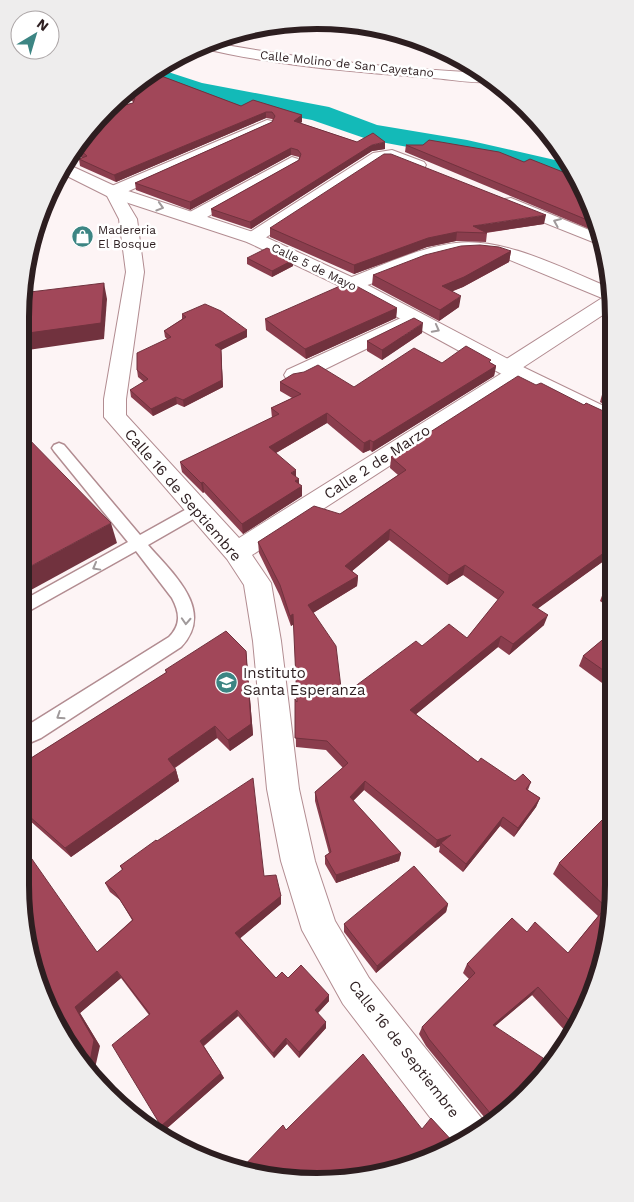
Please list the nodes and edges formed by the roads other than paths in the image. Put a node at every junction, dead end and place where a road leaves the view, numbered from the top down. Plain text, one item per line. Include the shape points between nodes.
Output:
1 (217, 47) edge
2 (477, 77) edge
3 (267, 124) edge
4 (292, 162) edge
5 (68, 171) edge
6 (434, 171) edge
7 (114, 192) junction
8 (495, 197) edge
9 (194, 217) junction
10 (253, 238) junction
11 (594, 238) edge
12 (351, 284) junction
13 (604, 292) edge
14 (605, 305) edge
15 (414, 318) junction
16 (512, 370) junction
17 (294, 375) edge
18 (605, 416) edge
19 (59, 448) dead end
20 (197, 510) junction
21 (138, 543) junction
22 (236, 552) junction
23 (166, 579) joint
24 (29, 605) edge
25 (29, 735) edge
26 (467, 1131) edge

1 - 2 street, Calle Molino de San Cayetano via 370,69
3 - 7 street
4 - 9 street
5 - 7 street, Calle 5 de Mayo
6 - 10 street via 398,157 379,156
7 -> 9 street, Calle 5 de Mayo
7 - 20 street, Calle 16 de Septiembre via 128,219 135,272 115,417
11 -> 8 street
9 - 10 street, Calle 5 de Mayo
10 - 12 street, Calle 5 de Mayo
12 - 13 street via 441,251 486,247
12 - 15 street, Calle 5 de Mayo
14 - 16 street, Calle 2 de Marzo
15 -> 16 street, Calle 5 de Mayo
15 - 17 street
16 - 18 street, Calle 5 de Mayo
16 - 22 street, Calle 2 de Marzo
19 - 21 lane
20 - 21 lane
20 - 22 street, Calle 16 de Septiembre
21 - 23 lane
21 -> 24 lane
22 - 26 street, Calle 16 de Septiembre via 257,583 268,641 283,789 298,861 320,930 356,991
23 -> 25 lane via 186,610 188,623 184,633 167,648

